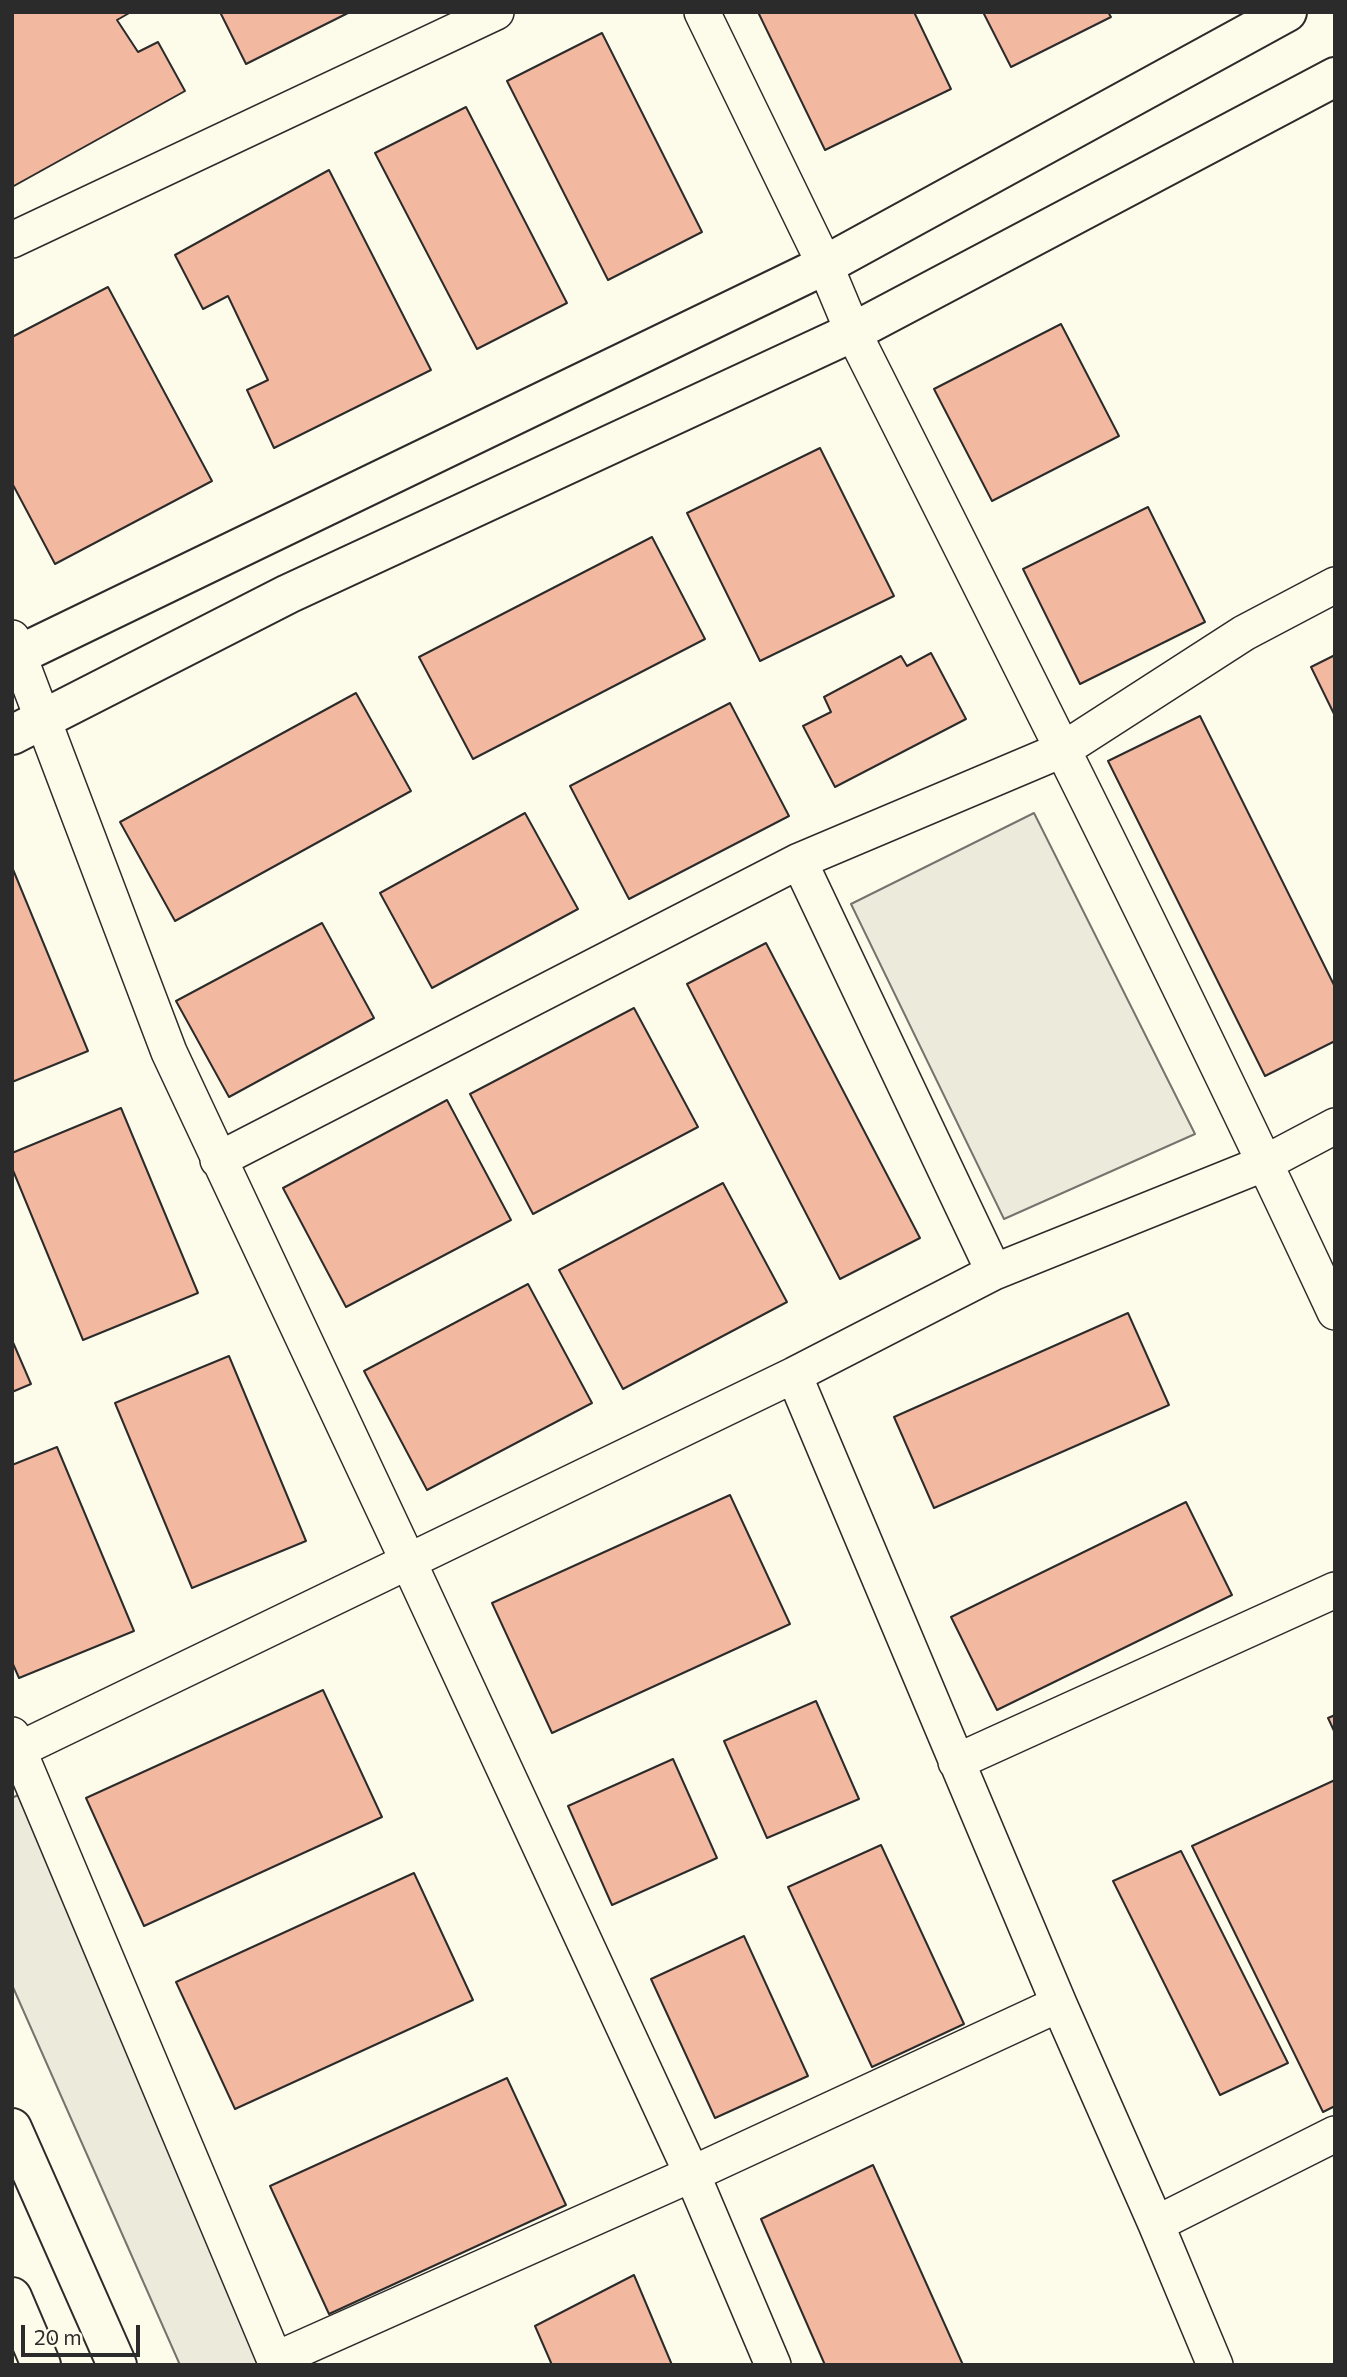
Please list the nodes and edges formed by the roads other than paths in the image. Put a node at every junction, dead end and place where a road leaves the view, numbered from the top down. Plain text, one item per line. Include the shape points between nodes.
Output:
1 (496, 12) edge
2 (702, 12) edge
3 (1287, 12) edge
4 (1335, 77) edge
5 (12, 240) edge
6 (825, 265) junction
7 (853, 332) junction
8 (1335, 586) edge
9 (15, 650) edge
10 (28, 727) edge
11 (1064, 749) junction
12 (799, 861) junction
13 (1335, 1126) edge
14 (218, 1160) junction
15 (1265, 1163) junction
16 (994, 1272) junction
17 (1335, 1312) edge
18 (794, 1375) junction
19 (409, 1563) junction
20 (1335, 1590) edge
21 (14, 1746) edge
22 (956, 1762) junction
23 (1059, 2004) junction
24 (12, 2128) edge
25 (1335, 2134) edge
26 (692, 2174) junction
27 (1156, 2224) junction
28 (12, 2297) edge
29 (276, 2362) edge
30 (41, 2365) edge
31 (117, 2365) edge
32 (773, 2365) edge
33 (1215, 2365) edge

1 - 5 street
2 - 6 street
3 - 6 main road
4 - 7 main road
6 - 7 street
6 - 9 main road
7 - 10 main road via 288,594
7 - 11 street
8 - 11 street via 1244,633
9 - 10 street
10 - 14 street
11 - 12 street
11 - 15 street
12 - 14 street
12 - 16 street
13 - 15 street
14 - 19 street
15 - 16 street
15 - 17 street
16 - 18 street
18 - 19 street
18 - 22 street
19 - 21 street
19 - 26 street
20 - 22 street
21 - 29 street
22 - 23 street
23 - 26 street
23 - 27 street
24 - 31 main road
25 - 27 street
26 - 29 street
26 - 32 street
27 - 33 street
28 - 30 main road

